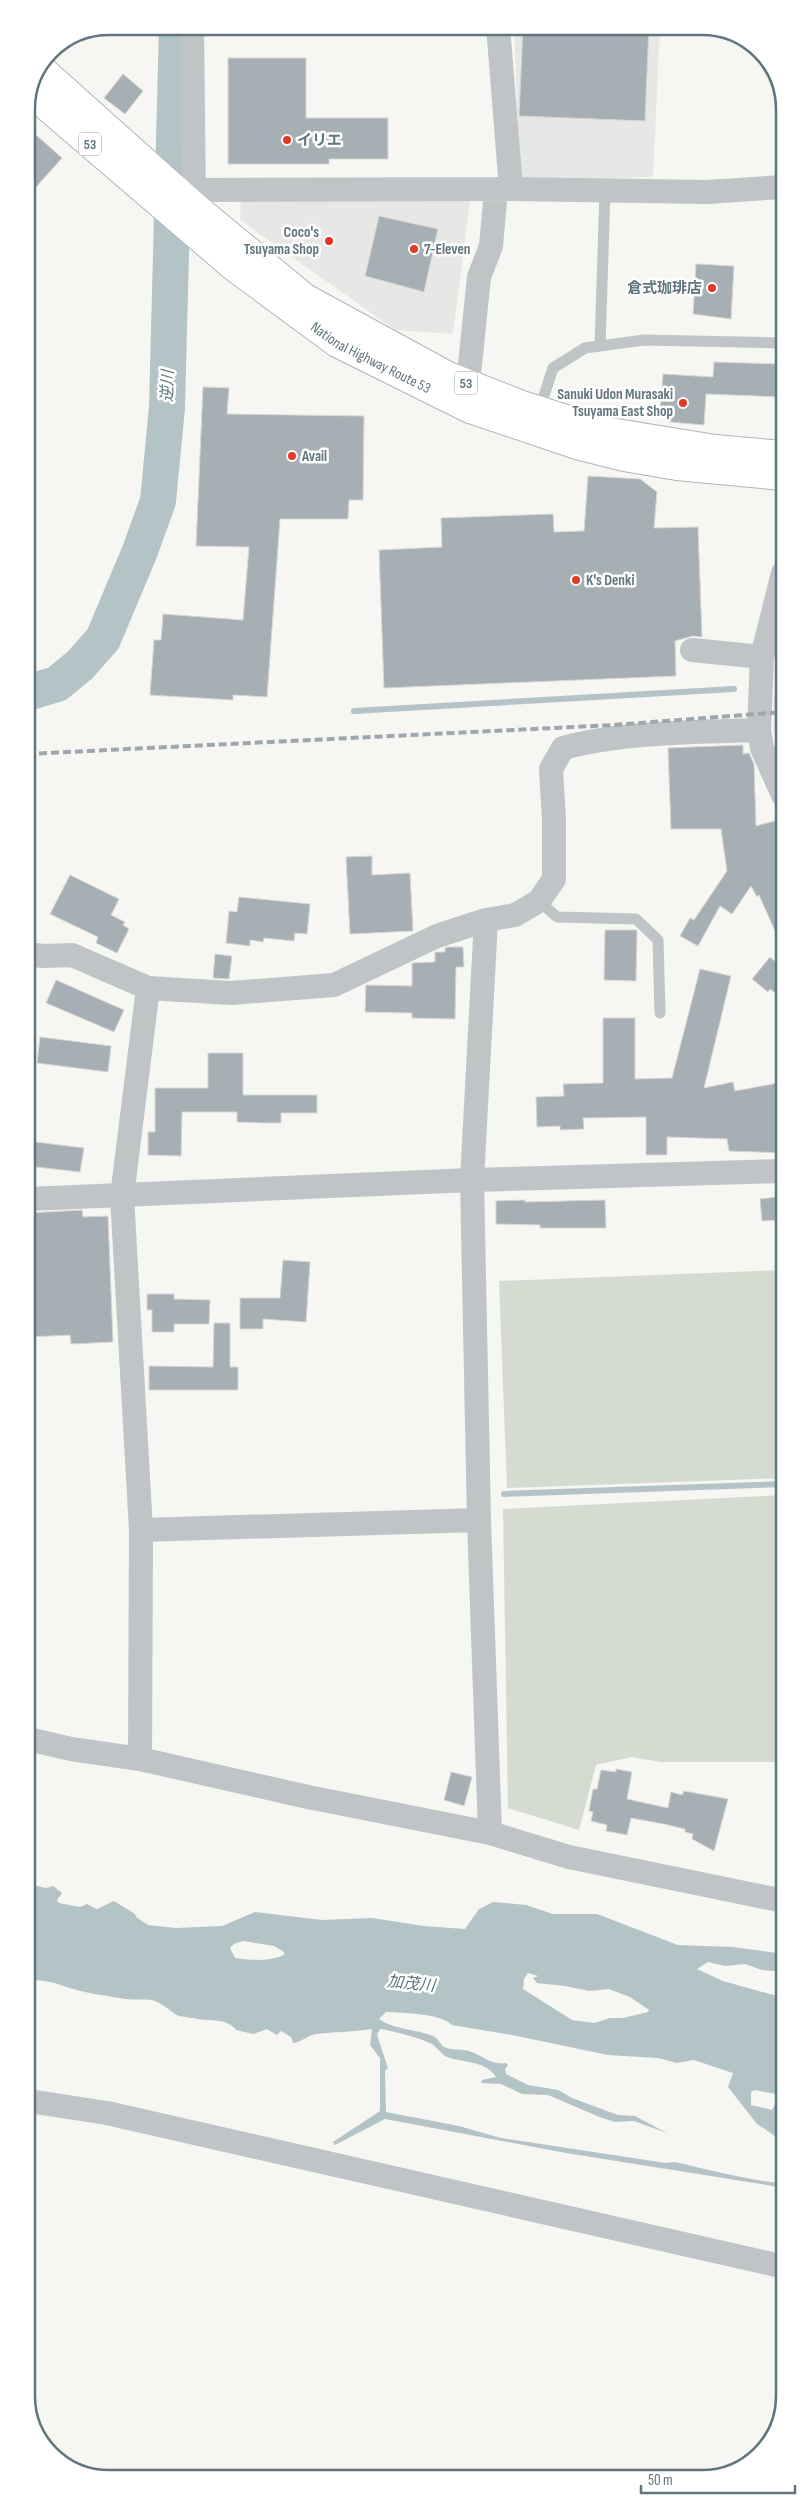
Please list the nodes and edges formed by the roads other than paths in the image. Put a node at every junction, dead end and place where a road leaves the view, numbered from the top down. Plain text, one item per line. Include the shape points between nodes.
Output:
1 (192, 35) edge
2 (498, 35) edge
3 (45, 73) edge
4 (36, 97) edge
5 (776, 187) edge
6 (504, 190) junction
7 (605, 191) junction
8 (194, 198) junction
9 (776, 343) edge
10 (600, 346) junction
11 (465, 394) junction
12 (536, 421) junction
13 (776, 454) edge
14 (776, 475) edge
15 (776, 601) edge
16 (692, 650) dead end
17 (762, 657) junction
18 (759, 730) junction
19 (776, 779) edge
20 (539, 901) junction
21 (486, 920) junction
22 (35, 954) edge
23 (148, 988) junction
24 (660, 1014) dead end
25 (776, 1171) edge
26 (472, 1180) junction
27 (122, 1196) junction
28 (35, 1199) edge
29 (480, 1520) junction
30 (141, 1530) junction
31 (35, 1741) edge
32 (140, 1759) junction
33 (490, 1833) junction
34 (776, 1899) edge
35 (35, 2101) edge
36 (776, 2265) edge

1 - 8 street
2 - 6 street
3 - 8 highway, National Highway Route 53 / 53 via 150,168
4 - 11 highway, National Highway Route 53 / 53 via 234,267 337,343
5 - 7 street via 708,192
6 - 7 street
6 - 8 street
6 - 11 street via 492,246 476,291
7 - 10 lane
8 - 11 highway, National Highway Route 53 / 53 via 305,298 448,376
9 - 10 lane via 644,340
10 - 12 lane via 585,348 554,368
11 - 12 highway, National Highway Route 53 / 53
12 - 13 highway, National Highway Route 53 / 53 via 715,449
12 - 14 highway, National Highway Route 53 / 53 via 580,446 624,457 677,466
15 - 17 street
16 - 17 street
17 - 18 street
18 - 19 street via 762,748
18 - 20 street via 650,736 563,748 551,769 554,879
20 - 21 street via 515,915
20 - 24 lane via 556,917 636,919 658,940
21 - 23 street via 437,936 334,985 231,993
21 - 26 street
22 - 23 street via 72,955
23 - 27 street
25 - 26 street
26 - 27 street
26 - 29 street
27 - 28 street
27 - 30 street
29 - 30 street
29 - 33 street
30 - 32 street
31 - 32 street
32 - 33 street
33 - 34 street via 569,1858
35 - 36 street via 107,2113

